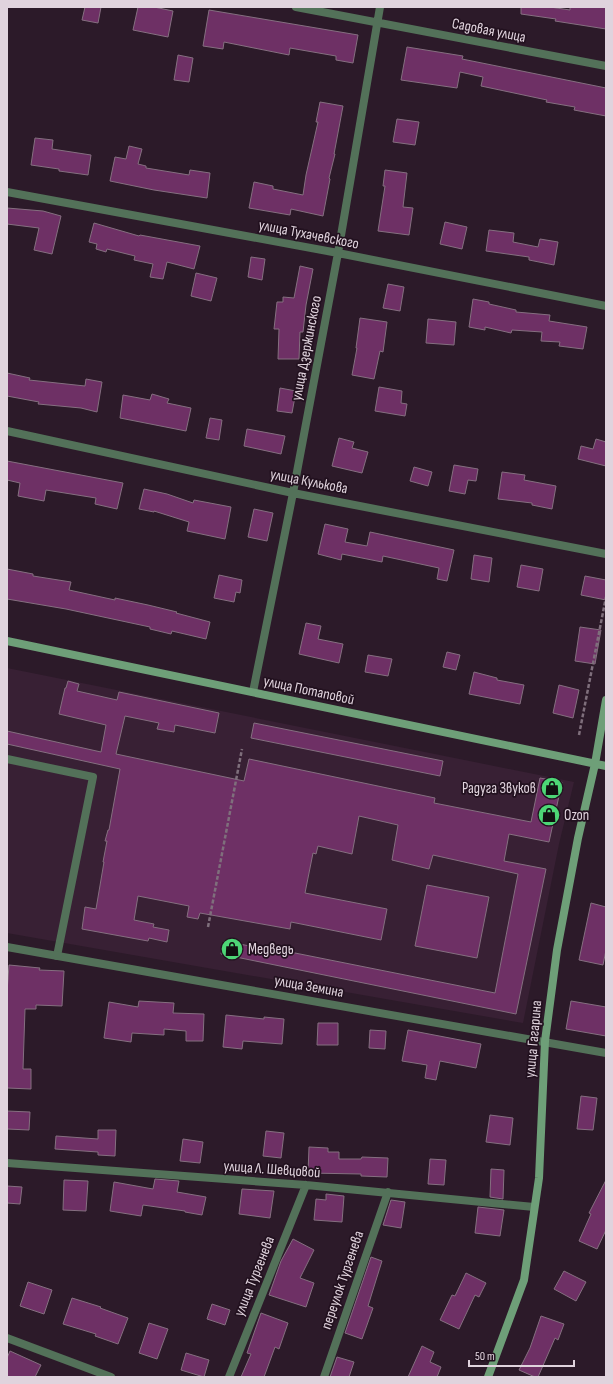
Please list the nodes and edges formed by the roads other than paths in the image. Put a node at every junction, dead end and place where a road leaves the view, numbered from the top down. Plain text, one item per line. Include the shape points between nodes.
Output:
1 (296, 7) edge
2 (380, 7) edge
3 (377, 23) junction
4 (606, 66) edge
5 (7, 192) edge
6 (338, 253) junction
7 (606, 306) edge
8 (7, 431) edge
9 (293, 493) junction
10 (606, 554) edge
11 (7, 641) edge
12 (253, 692) junction
13 (606, 700) edge
14 (7, 759) edge
15 (595, 764) junction
16 (606, 766) edge
17 (7, 947) edge
18 (57, 956) junction
19 (545, 1042) junction
20 (606, 1053) edge
21 (7, 1164) edge
22 (306, 1185) junction
23 (388, 1192) junction
24 (534, 1207) junction
25 (7, 1338) edge
26 (112, 1377) edge
27 (228, 1377) edge
28 (324, 1377) edge
29 (488, 1377) edge

1 - 3 street, Садовая улица
2 - 3 street, улица Дзержинского
3 - 4 street, Садовая улица
3 - 6 street, улица Дзержинского
5 - 6 street, улица Тухачевского
6 - 7 street, улица Тухачевского
6 - 9 street, улица Дзержинского
8 - 9 street, улица Кулькова
9 - 10 street, улица Кулькова
9 - 12 street, улица Дзержинского
11 - 12 main road, улица Потаповой
12 - 15 main road, улица Потаповой
13 - 15 main road, улица Гагарина
14 - 18 street via 93,778
15 - 16 main road, улица Потаповой
15 - 19 main road, улица Гагарина via 557,950
17 - 18 street, улица Земина
18 - 19 street, улица Земина
19 - 20 street, улица Земина
19 - 24 main road, улица Гагарина via 539,1178
21 - 22 street, улица Л. Шевцовой
22 - 23 street, улица Л. Шевцовой
22 - 27 street, улица Тургенева
23 - 24 street, улица Л. Шевцовой
23 - 28 street, переулок Тургенева
24 - 29 main road, улица Гагарина via 524,1280
25 - 26 street

